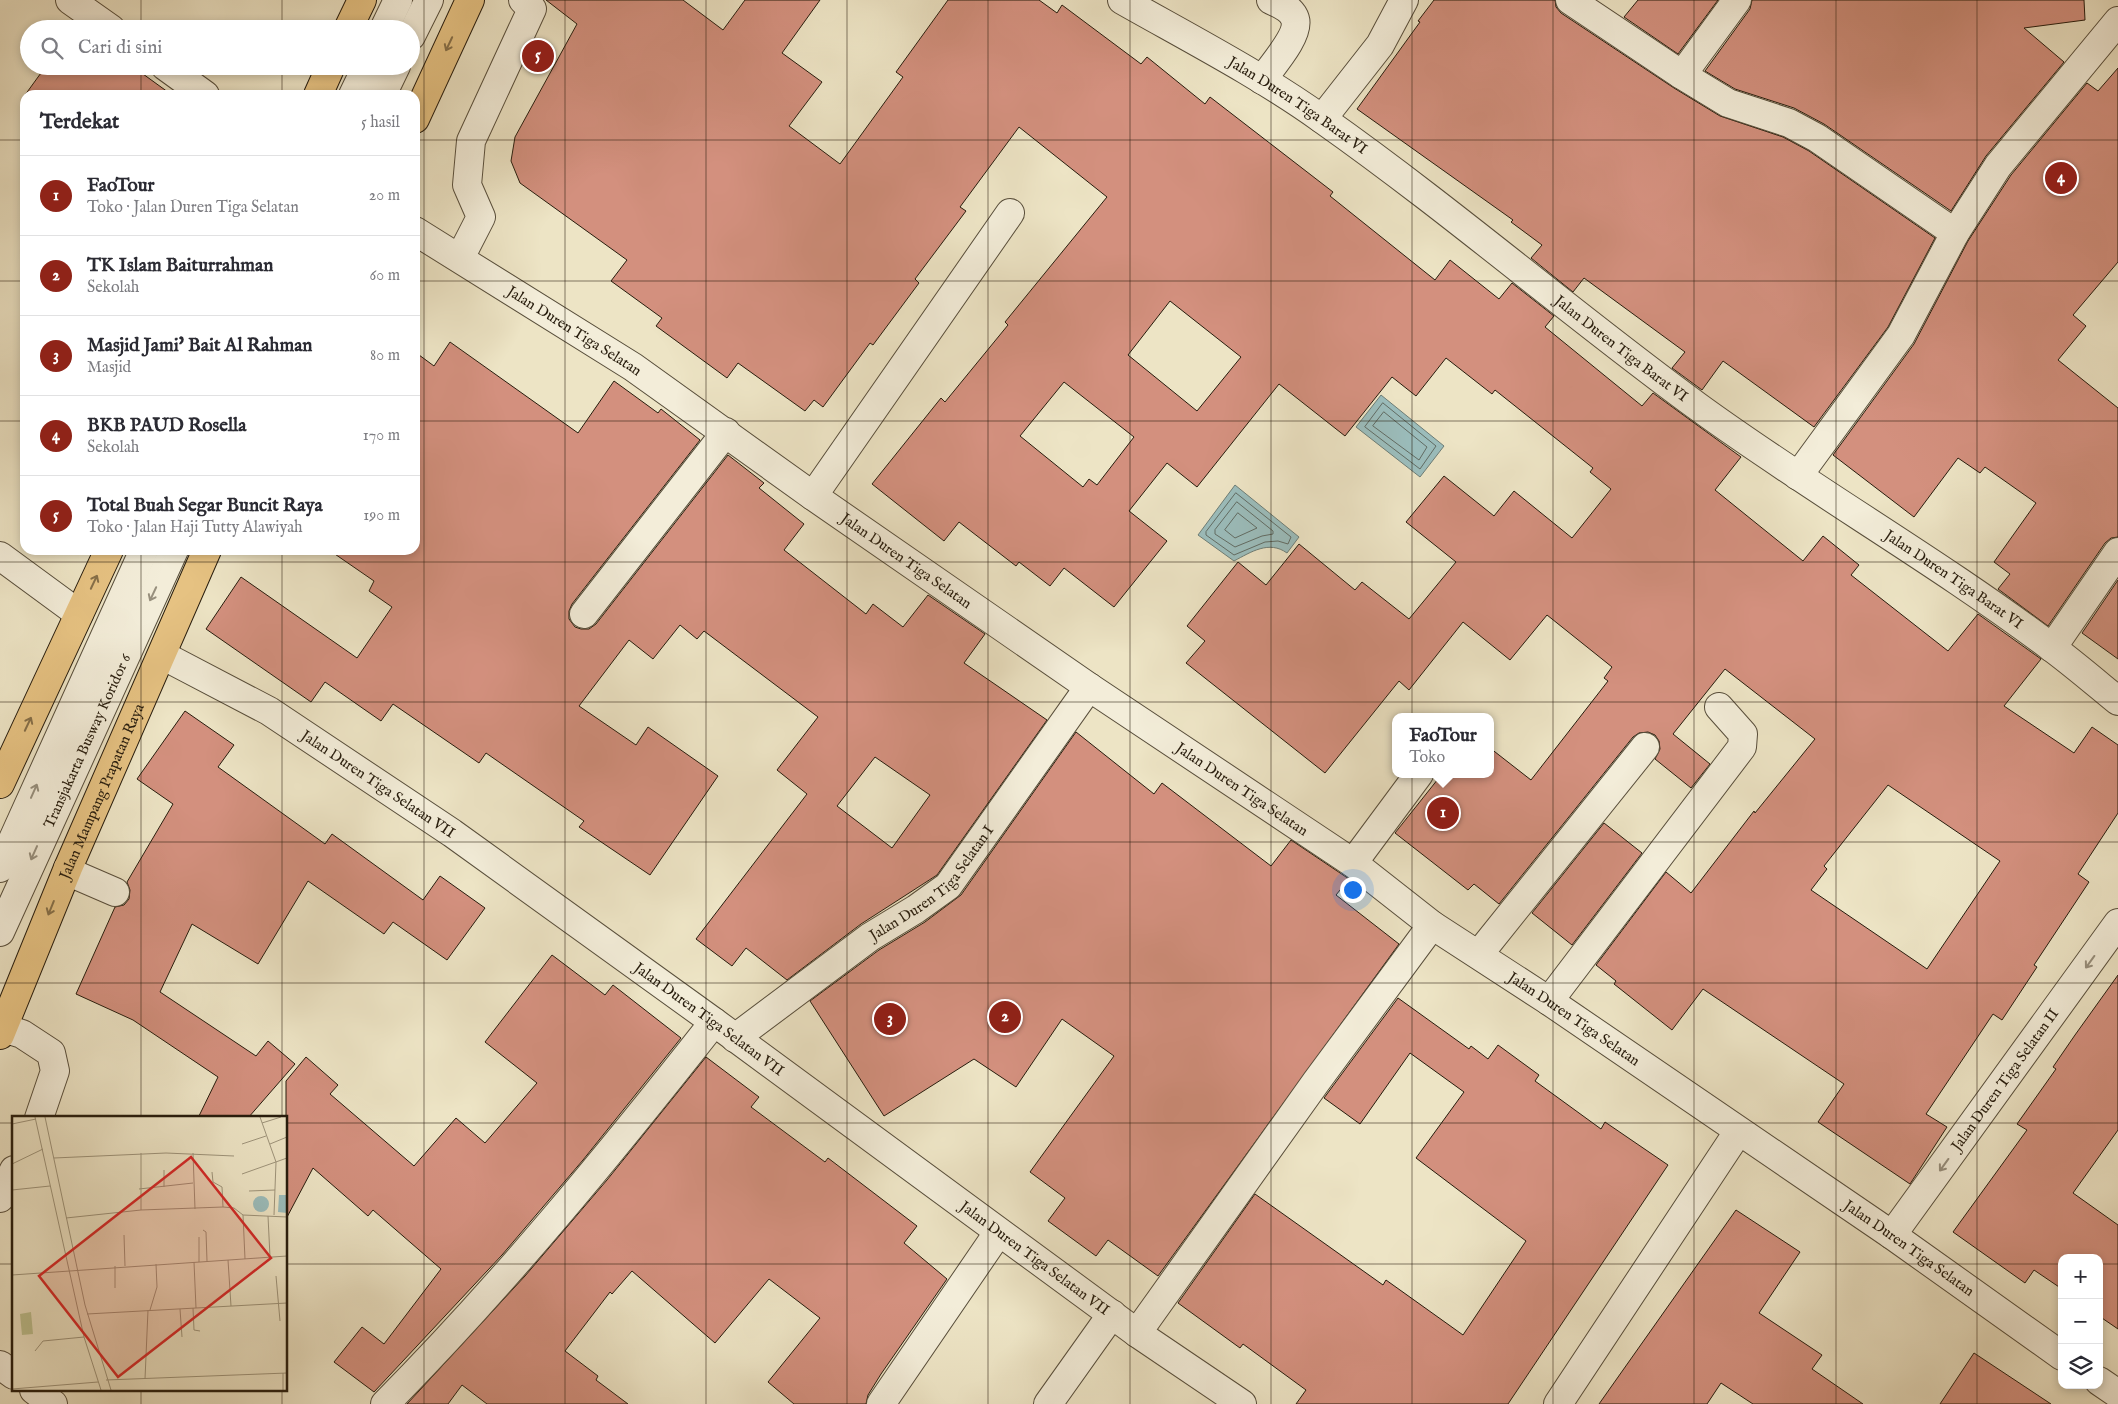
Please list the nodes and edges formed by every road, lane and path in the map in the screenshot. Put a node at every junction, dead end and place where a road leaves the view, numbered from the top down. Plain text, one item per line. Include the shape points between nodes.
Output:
1 (70, 0) edge
2 (362, 0) edge
3 (398, 0) edge
4 (429, 0) edge
5 (470, 0) edge
6 (523, 0) edge
7 (1122, 0) edge
8 (1271, 0) edge
9 (1404, 0) edge
10 (1570, 0) edge
11 (1737, 0) edge
12 (98, 20) edge
13 (352, 20) edge
14 (388, 20) edge
15 (419, 20) edge
16 (2118, 21) edge
17 (327, 75) edge
18 (363, 75) edge
19 (392, 75) edge
20 (1682, 75) junction
21 (175, 79) edge
22 (1262, 80) junction
23 (196, 90) edge
24 (320, 90) edge
25 (355, 90) edge
26 (384, 90) edge
27 (420, 108) edge
28 (1322, 119) junction
29 (1010, 213) dead end
30 (1955, 233) junction
31 (420, 235) edge
32 (460, 258) junction
33 (726, 432) junction
34 (1798, 476) junction
35 (813, 496) junction
36 (2118, 552) edge
37 (107, 555) edge
38 (142, 555) edge
39 (172, 555) edge
40 (204, 555) edge
41 (0, 556) edge
42 (79, 614) junction
43 (584, 614) dead end
44 (2052, 648) junction
45 (162, 655) junction
46 (1089, 687) junction
47 (2118, 701) edge
48 (1719, 707) dead end
49 (1645, 747) dead end
50 (1416, 778) edge
51 (0, 784) edge
52 (1353, 863) junction
53 (0, 868) edge
54 (68, 868) junction
55 (115, 892) dead end
56 (2118, 923) edge
57 (1432, 925) junction
58 (0, 932) edge
59 (1479, 954) junction
60 (1549, 1001) junction
61 (714, 1022) junction
62 (1, 1031) edge
63 (735, 1038) junction
64 (40, 1116) edge
65 (1738, 1132) junction
66 (12, 1174) edge
67 (0, 1198) edge
68 (998, 1233) junction
69 (1892, 1235) junction
70 (1112, 1314) junction
71 (1137, 1333) junction
72 (2058, 1353) edge
73 (0, 1365) edge
74 (12, 1374) edge
75 (2103, 1384) edge
76 (37, 1392) edge
77 (2118, 1394) edge
78 (53, 1404) edge
79 (385, 1404) edge
80 (882, 1404) edge
81 (1048, 1404) edge
82 (1242, 1404) edge
83 (1558, 1404) edge

1 - 12 street
2 - 13 main road
3 - 14 street
4 - 15 street
5 -> 27 main road
6 - 32 street via 532,9 471,141 467,185 482,217
7 - 22 street, Jalan Duren Tiga Barat VI
8 - 22 street via 1291,13 1295,19 1295,31
9 - 28 street via 1380,45
10 - 20 street
11 - 20 street
16 - 30 street via 1998,166
17 - 24 main road
18 - 25 street
19 - 26 street
20 - 30 street via 1728,102 1817,138
21 - 23 street
22 - 28 street, Jalan Duren Tiga Barat VI
28 - 34 street, Jalan Duren Tiga Barat VI via 1499,251 1696,405
29 - 35 street
30 - 34 street via 1901,335
31 - 32 street, Jalan Duren Tiga Selatan
32 - 33 street, Jalan Duren Tiga Selatan via 633,367
33 - 35 street, Jalan Duren Tiga Selatan
33 - 43 street
34 - 44 street, Jalan Duren Tiga Barat VI
35 - 46 street, Jalan Duren Tiga Selatan
36 - 44 street
42 -> 37 main road
53 -> 38 street, Transjakarta Busway Koridor 6
39 -> 58 street, Transjakarta Busway Koridor 6
40 - 45 main road, Jalan Mampang Prapatan Raya
41 - 42 street
51 -> 42 main road
44 - 47 street, Jalan Duren Tiga Barat VI
45 - 54 main road, Jalan Mampang Prapatan Raya
45 - 61 street, Jalan Duren Tiga Selatan VII via 269,711 452,834
46 - 52 street, Jalan Duren Tiga Selatan
46 - 63 street, Jalan Duren Tiga Selatan I via 948,886 870,937
48 - 60 street via 1743,734 1742,748
49 - 59 street
50 - 52 street
52 - 57 street, Jalan Duren Tiga Selatan
54 - 55 street via 78,876
54 -> 62 main road, Jalan Mampang Prapatan Raya
56 -> 69 street, Jalan Duren Tiga Selatan II
57 - 59 street, Jalan Duren Tiga Selatan
57 - 71 street
59 - 60 street, Jalan Duren Tiga Selatan
60 - 65 street, Jalan Duren Tiga Selatan
61 - 63 street, Jalan Duren Tiga Selatan VII
61 - 79 street via 611,1153
62 - 64 street via 22,1034 51,1053 55,1071
63 - 68 street, Jalan Duren Tiga Selatan VII
65 - 69 street, Jalan Duren Tiga Selatan
65 - 83 street
66 - 67 street
68 - 70 street, Jalan Duren Tiga Selatan VII
68 - 80 street
69 - 72 street, Jalan Duren Tiga Selatan
70 - 71 street, Jalan Duren Tiga Selatan VII
70 - 81 street
71 - 82 street, Jalan Duren Tiga Selatan VII
73 - 74 street
75 - 77 street
76 - 78 street

